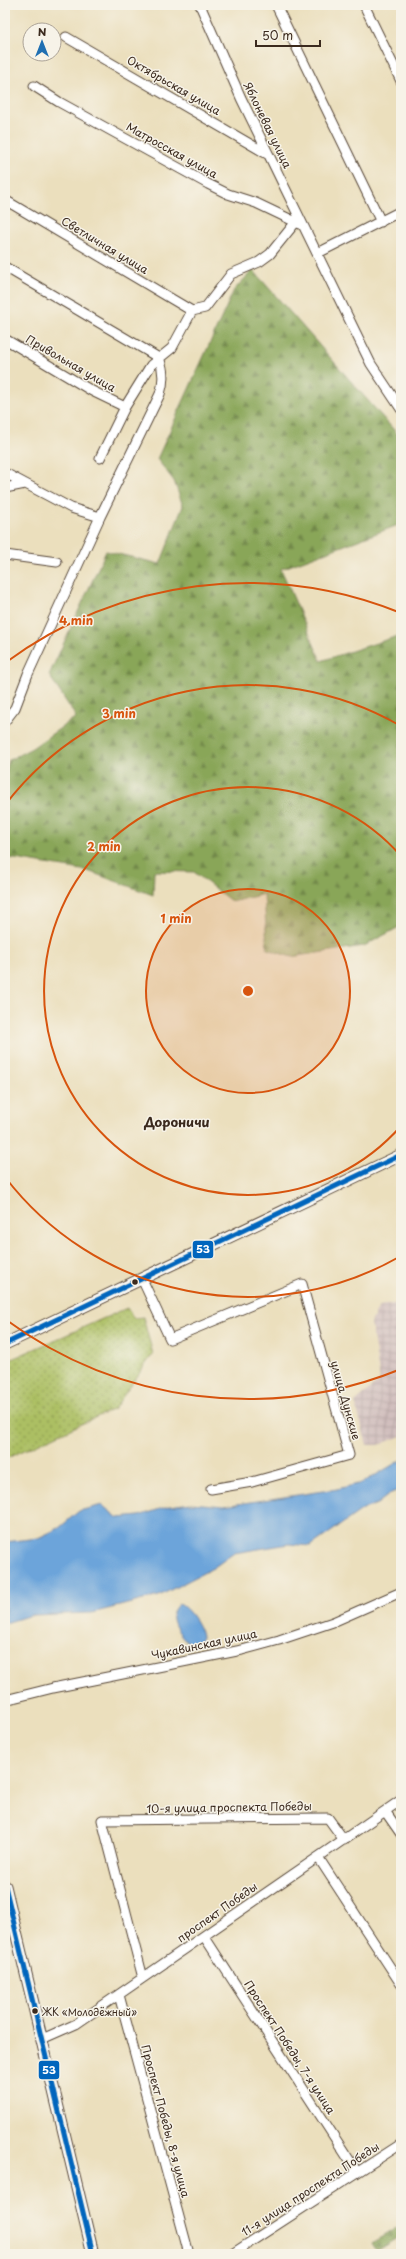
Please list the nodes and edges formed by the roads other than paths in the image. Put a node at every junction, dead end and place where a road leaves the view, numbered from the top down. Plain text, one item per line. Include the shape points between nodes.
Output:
1 (200, 5) edge
2 (276, 5) edge
3 (364, 5) edge
4 (66, 37) dead end
5 (401, 81) edge
6 (34, 86) dead end
7 (269, 155) junction
8 (5, 200) edge
9 (401, 211) edge
10 (381, 222) junction
11 (299, 224) junction
12 (318, 253) junction
13 (5, 267) edge
14 (192, 311) junction
15 (5, 339) edge
16 (159, 358) junction
17 (125, 407) junction
18 (401, 409) edge
19 (100, 458) dead end
20 (5, 473) edge
21 (25, 484) junction
22 (5, 488) edge
23 (100, 517) junction
24 (5, 555) edge
25 (57, 562) dead end
26 (5, 721) edge
27 (401, 1155) edge
28 (142, 1279) junction
29 (5, 1344) edge
30 (211, 1488) dead end
31 (401, 1592) edge
32 (5, 1700) edge
33 (401, 1800) edge
34 (385, 1811) junction
35 (401, 1834) edge
36 (344, 1840) junction
37 (318, 1857) junction
38 (5, 1886) edge
39 (204, 1936) junction
40 (143, 1978) junction
41 (401, 1984) edge
42 (119, 1995) junction
43 (42, 2039) junction
44 (401, 2144) edge
45 (357, 2172) junction
46 (93, 2254) edge
47 (188, 2254) edge
48 (232, 2254) edge

1 - 7 street, Яблоневая улица
2 - 10 street
3 - 5 street
4 - 7 street, Октябрьская улица
6 - 11 street, Матросская улица via 208,184
7 - 11 street, Яблоневая улица
8 - 14 street, Светличная улица
9 - 10 street
10 - 12 street
11 - 12 street, Яблоневая улица
11 - 14 street via 270,254 259,262 231,274 204,308
12 - 18 street via 371,364
13 - 16 street
14 - 16 street via 172,348
15 - 17 street, Привольная улица via 92,391
16 - 17 street via 151,365
16 - 23 street via 163,375 160,394
17 - 19 street
20 - 21 street
21 - 22 street
21 - 23 street via 70,508
23 - 26 street via 15,708
24 - 25 street
27 - 28 street
28 - 29 street
28 - 30 street, улица Дунские via 170,1338 302,1284 349,1455 252,1482
31 - 32 street, Чукавинская улица via 333,1622 279,1640
33 - 34 street, проспект Победы
34 - 35 street
34 - 36 street, проспект Победы
36 - 37 street, проспект Победы
36 - 40 street, 10-я улица проспекта Победы via 328,1818 102,1820
37 - 39 street, проспект Победы
37 - 41 street
38 - 43 street
39 - 40 street, проспект Победы
39 - 45 street, Проспект Победы, 7-я улица
40 - 42 street, проспект Победы
42 - 43 street, проспект Победы via 76,2024
42 - 47 street, Проспект Победы, 8-я улица
43 - 46 street
44 - 45 street, 11-я улица проспекта Победы
45 - 48 street, 11-я улица проспекта Победы

